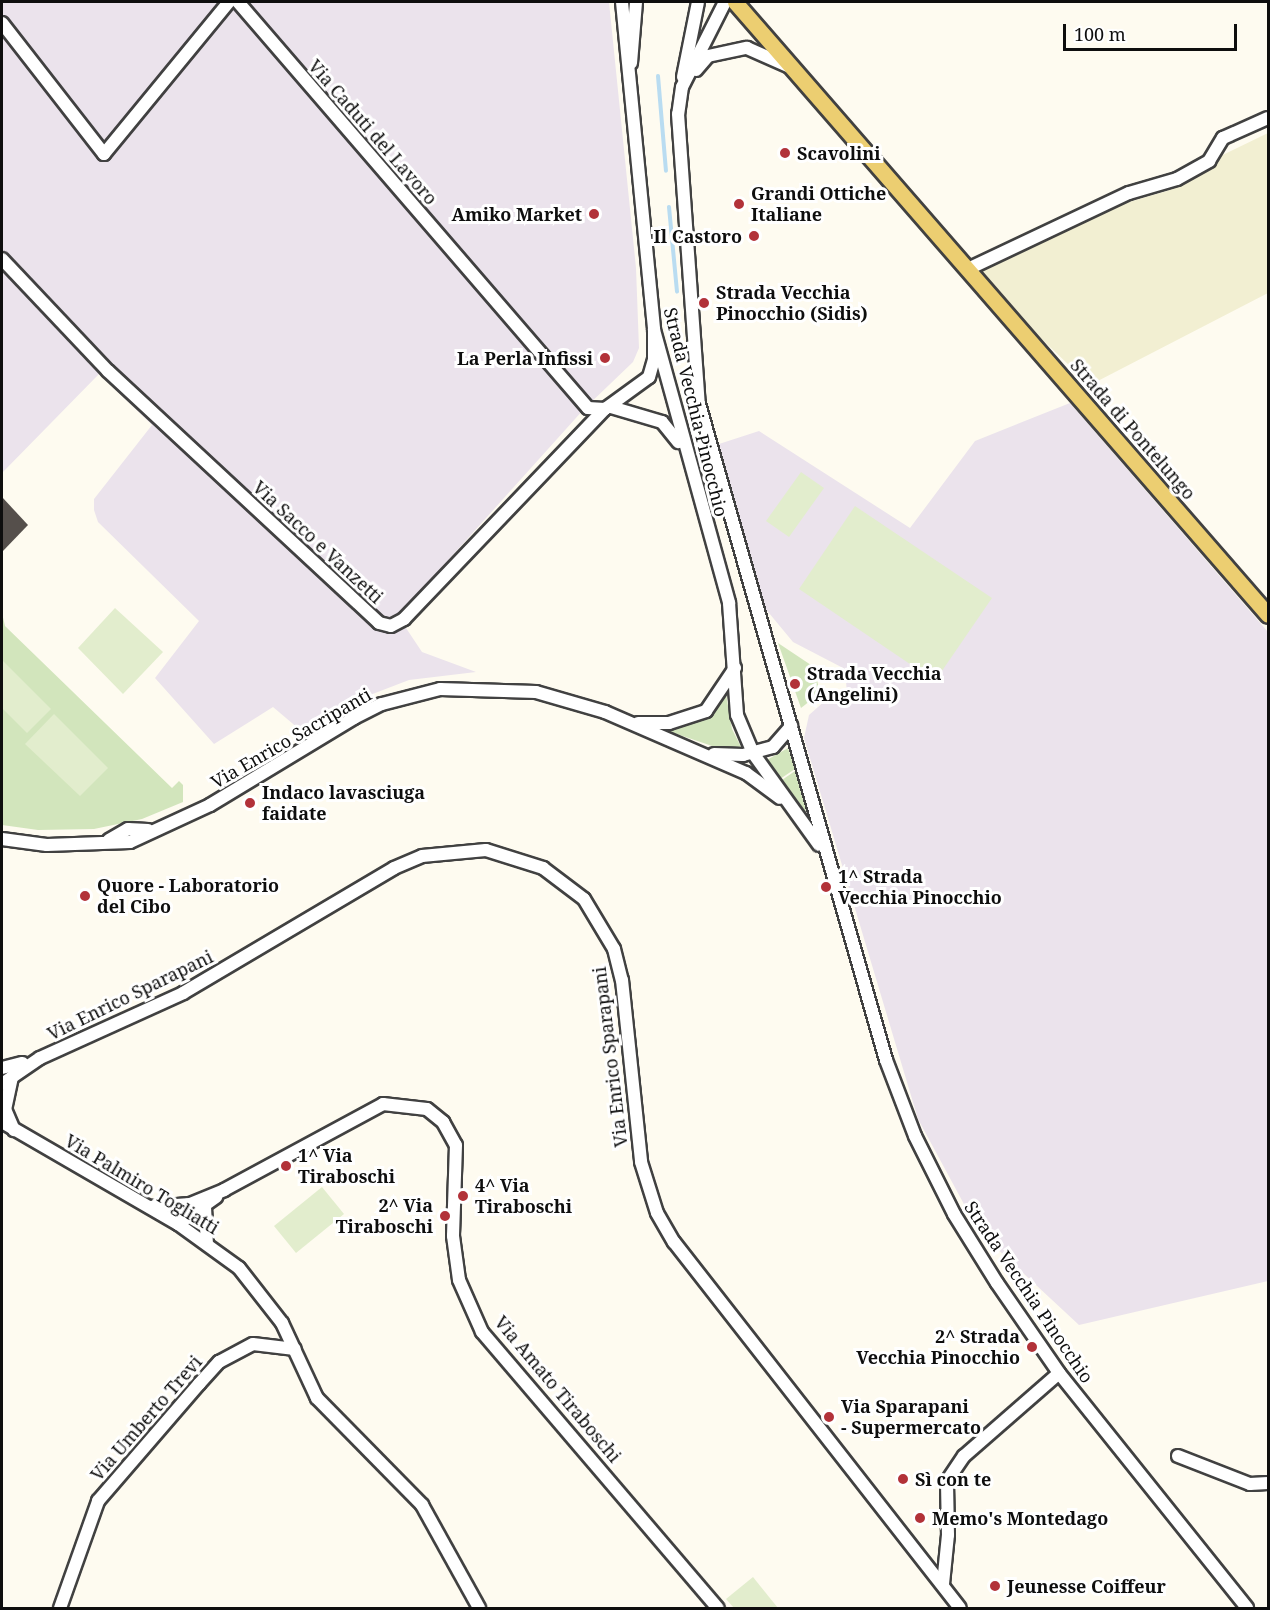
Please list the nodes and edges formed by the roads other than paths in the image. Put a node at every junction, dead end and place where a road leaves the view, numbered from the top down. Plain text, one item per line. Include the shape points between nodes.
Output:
1 (229, 2) edge
2 (238, 2) edge
3 (622, 2) edge
4 (636, 2) edge
5 (698, 2) edge
6 (725, 2) edge
7 (735, 2) edge
8 (2, 23) edge
9 (792, 69) junction
10 (629, 70) junction
11 (682, 87) junction
12 (1269, 118) edge
13 (2, 260) edge
14 (968, 269) junction
15 (654, 330) junction
16 (608, 408) junction
17 (686, 459) junction
18 (1269, 615) edge
19 (735, 668) junction
20 (629, 722) junction
21 (791, 726) junction
22 (753, 753) junction
23 (707, 754) junction
24 (788, 804) junction
25 (2, 839) edge
26 (824, 851) junction
27 (40, 1058) junction
28 (2, 1068) edge
29 (15, 1072) junction
30 (2, 1084) edge
31 (2, 1122) edge
32 (14, 1130) junction
33 (224, 1190) junction
34 (190, 1204) junction
35 (150, 1207) junction
36 (205, 1207) junction
37 (178, 1224) junction
38 (207, 1242) junction
39 (295, 1349) junction
40 (1059, 1374) junction
41 (1178, 1456) dead end
42 (1269, 1483) edge
43 (943, 1584) junction
44 (60, 1608) edge
45 (478, 1608) edge
46 (718, 1608) edge
47 (960, 1608) edge
48 (1247, 1608) edge

1 - 8 street via 104,154
2 - 16 street, Via Caduti del Lavoro via 588,408
3 - 10 street, Strada Vecchia Pinocchio
4 - 10 street via 635,46
5 - 11 street via 697,20 685,49
6 - 11 street, Strada Vecchia Pinocchio
7 - 9 main road, Strada di Pontelungo
9 - 11 street via 747,48 728,49 708,56
9 - 14 main road, Strada di Pontelungo
10 - 15 street, Strada Vecchia Pinocchio
11 - 21 street, Strada Vecchia Pinocchio via 678,114 680,178 699,404
12 - 14 street via 1223,138 1209,161 1177,179 1129,193
13 - 16 street, Via Sacco e Vanzetti via 108,371 385,625 404,619
14 - 18 main road, Strada di Pontelungo
15 - 16 street, Via Sacco e Vanzetti via 654,360 649,377
15 - 17 street, Strada Vecchia Pinocchio
16 - 17 street via 662,422 674,433
17 - 19 street, Strada Vecchia Pinocchio via 729,603
19 - 20 street, Via Enrico Sacripanti via 706,711 669,723
19 - 22 street, Strada Vecchia Pinocchio via 737,715
20 - 23 street, Via Enrico Sacripanti
20 - 25 street, Via Enrico Sacripanti via 536,692 468,688 429,691 354,718 210,805 148,830 128,829 109,840 47,845
21 - 22 street via 780,742
21 - 26 street, Strada Vecchia Pinocchio
22 - 23 street, Via Enrico Sacripanti
22 - 24 street, Strada Vecchia Pinocchio
23 - 24 street, Via Enrico Sacripanti via 746,773
24 - 26 street, Strada Vecchia Pinocchio
26 - 40 street, Strada Vecchia Pinocchio via 915,1136 954,1214
27 - 28 street, Via Enrico Sparapani
27 - 29 street, Via Enrico Sparapani
27 - 43 street, Via Enrico Sparapani via 183,993 394,868 422,856 486,850 543,868 584,899 614,949 622,980 641,1162 657,1213 674,1242
29 - 30 street, Via Enrico Sparapani
29 - 32 street via 5,1092 5,1109
31 - 32 street, Via Palmiro Togliatti
32 - 35 street, Via Palmiro Togliatti
33 - 34 street, Via Amato Tiraboschi
33 - 36 street, Via Amato Tiraboschi
33 - 46 street, Via Amato Tiraboschi via 383,1104 413,1104 443,1122 457,1152 453,1236 459,1280 482,1332
34 - 35 street, Via Amato Tiraboschi
34 - 37 street
35 - 37 street, Via Palmiro Togliatti
36 - 37 street, Via Amato Tiraboschi
36 - 38 street
37 - 38 street, Via Palmiro Togliatti
38 - 39 street, Via Palmiro Togliatti via 260,1291
39 - 44 street, Via Umberto Trevi via 253,1344 219,1362 199,1384 98,1501
39 - 45 street, Via Palmiro Togliatti via 317,1398 422,1505
40 - 43 street via 964,1456 947,1481 948,1534
40 - 48 street, Strada Vecchia Pinocchio
41 - 42 street via 1250,1484
43 - 47 street, Via Enrico Sparapani

